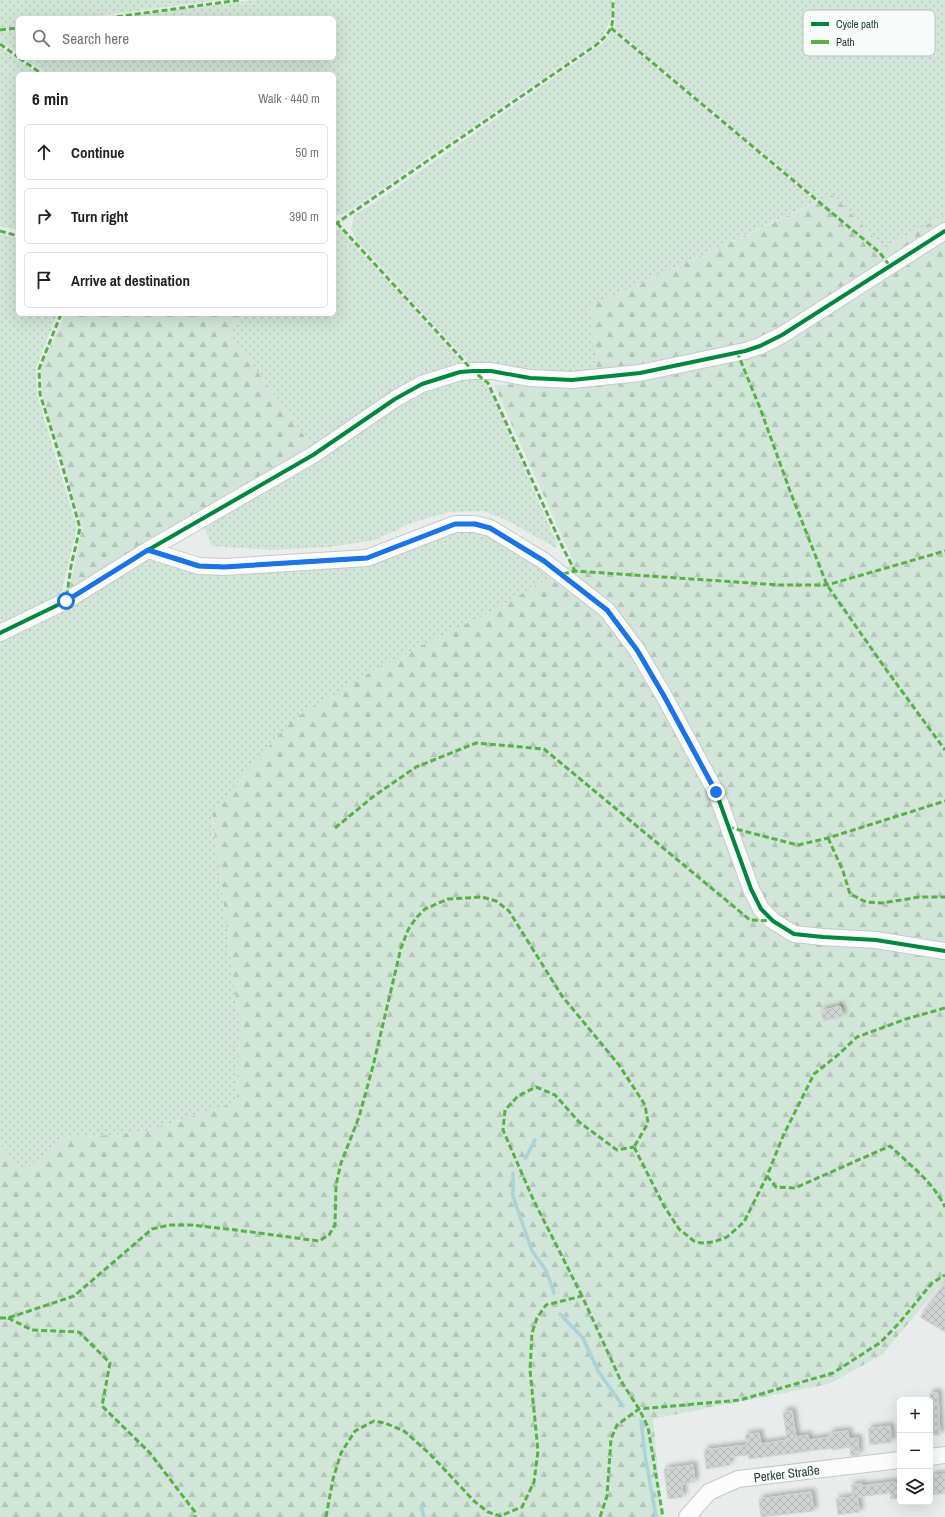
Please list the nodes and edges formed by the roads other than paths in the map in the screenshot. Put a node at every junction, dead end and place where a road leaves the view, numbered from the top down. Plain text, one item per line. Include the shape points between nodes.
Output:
1 (945, 231) edge
2 (148, 550) junction
3 (0, 633) edge
4 (945, 951) edge
5 (945, 1455) edge
6 (933, 1457) edge
7 (897, 1460) edge
8 (687, 1517) edge

1 - 2 street via 782,335 745,351 640,373 572,380 473,371 460,372 422,384 395,399 313,455
2 - 3 street via 66,601
2 - 4 street via 199,566 224,567 367,558 455,524 475,524 490,528 544,561 607,610 637,650 716,792 760,909 773,922 794,934 876,940
5 - 6 street
7 - 8 street, Perker Straße via 738,1479 709,1492

